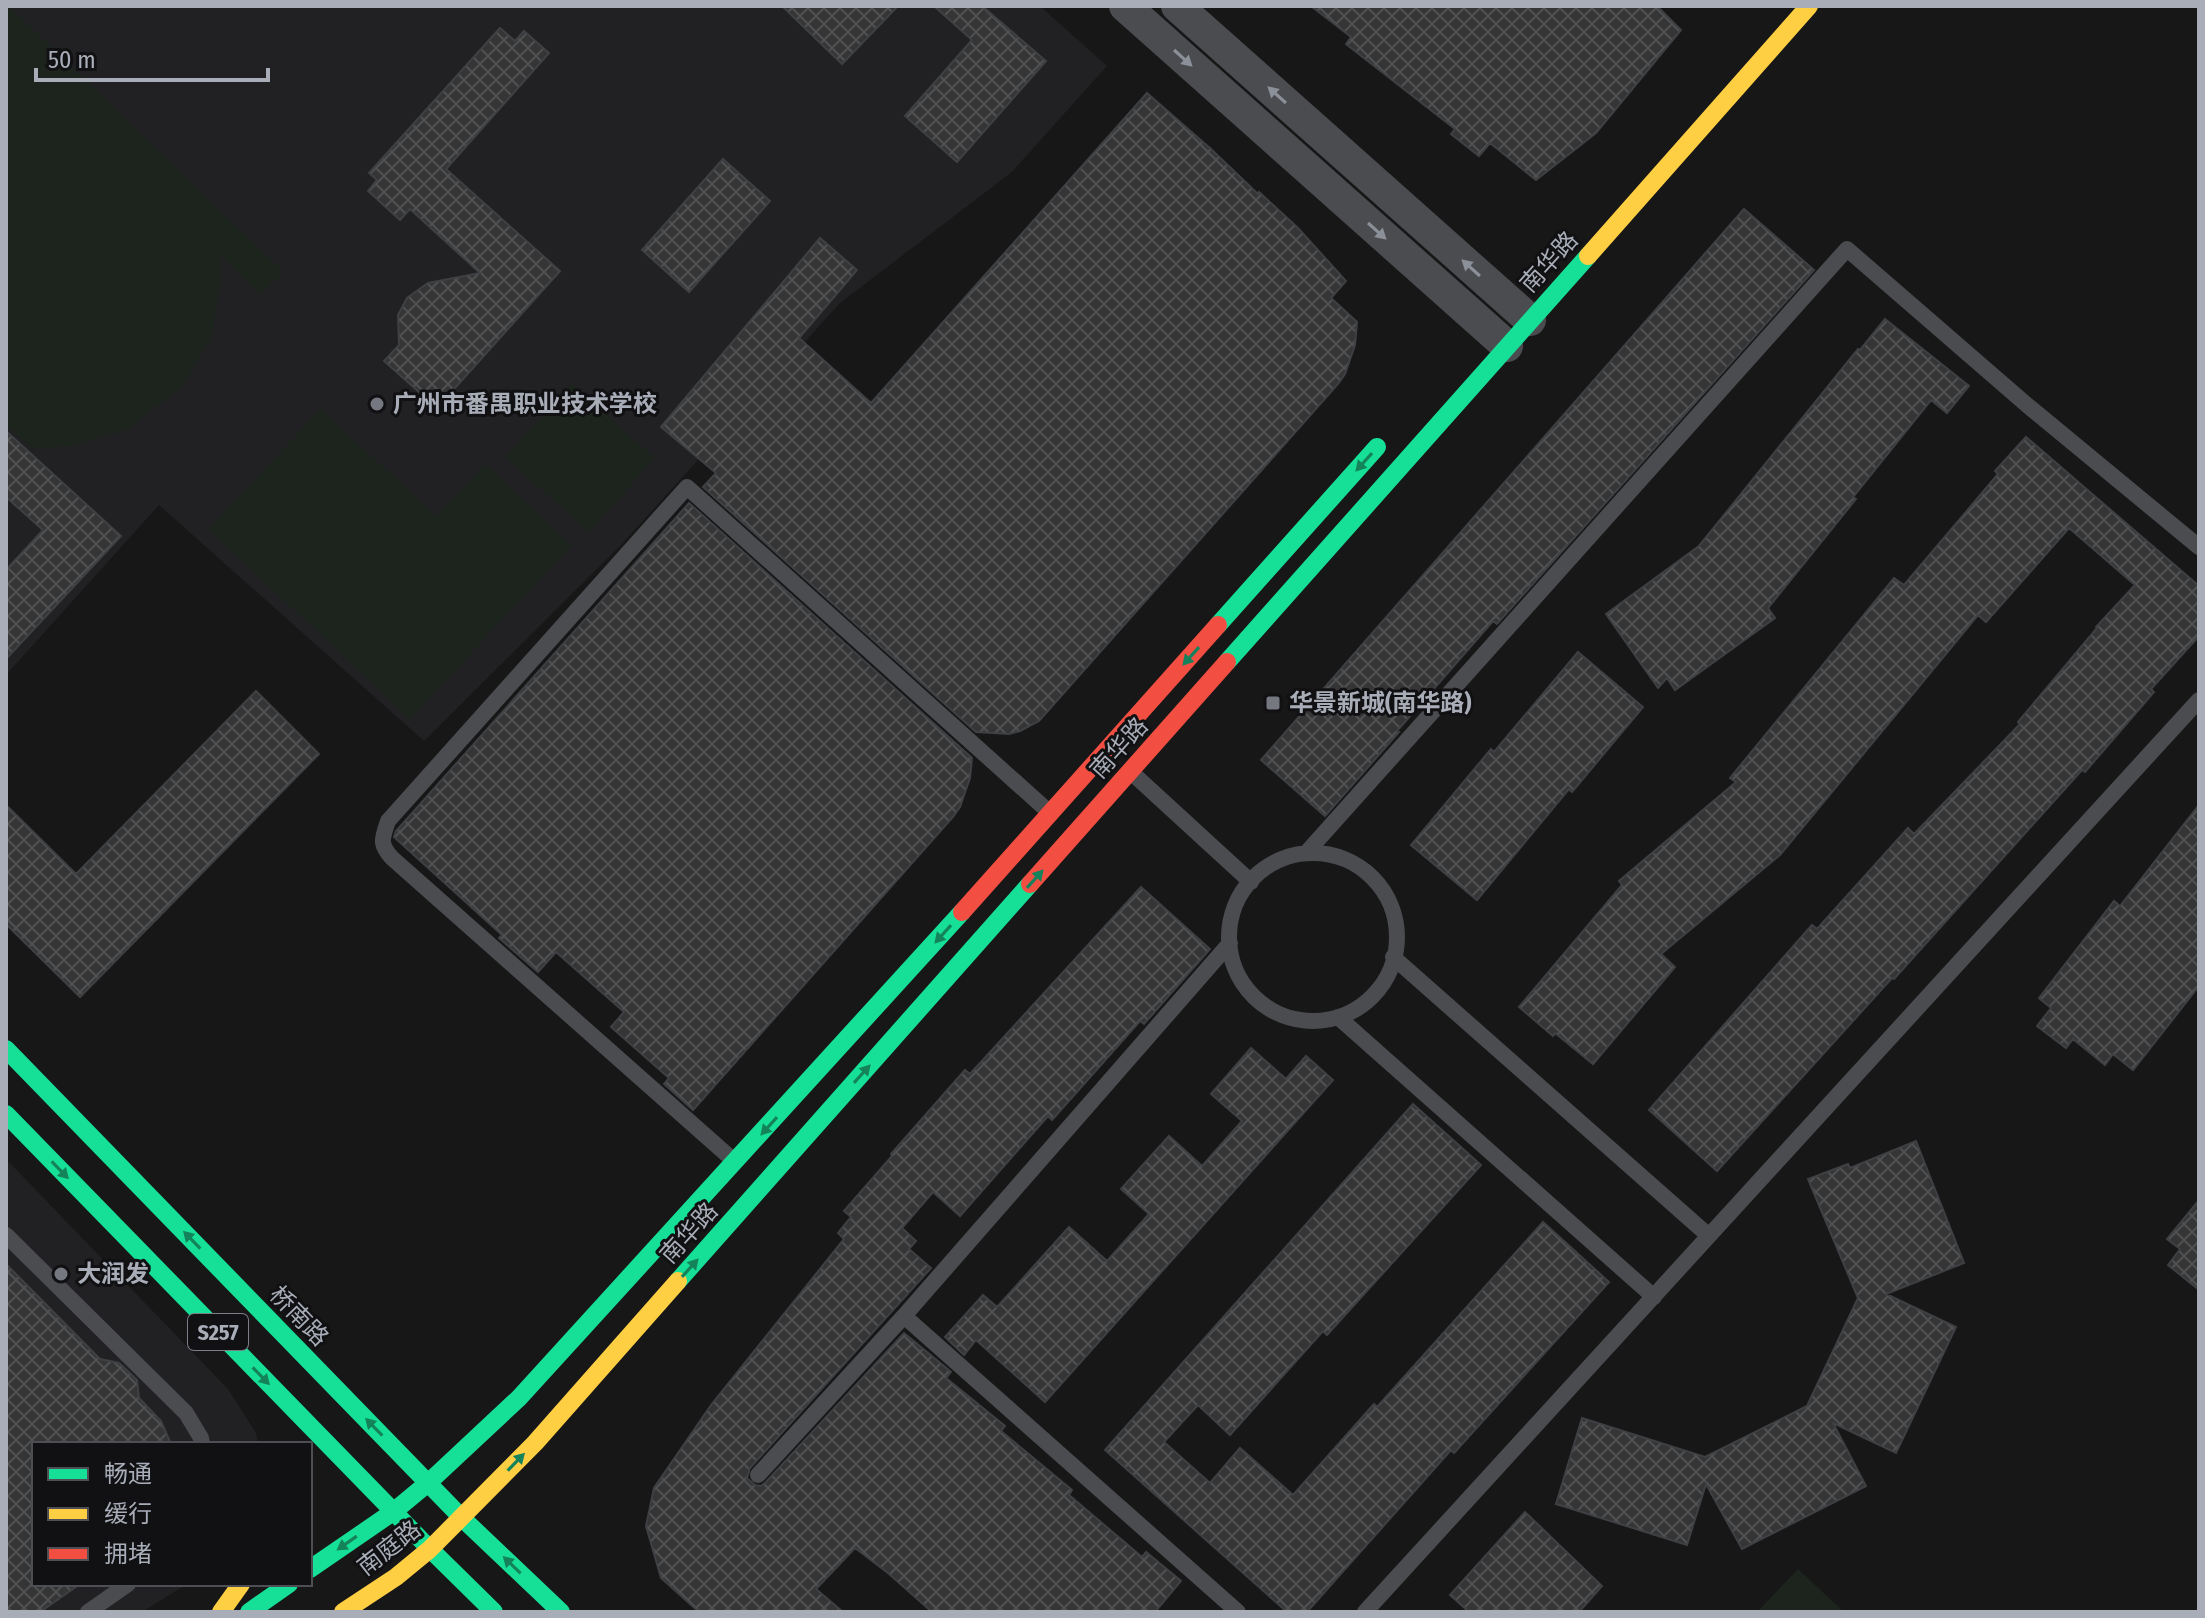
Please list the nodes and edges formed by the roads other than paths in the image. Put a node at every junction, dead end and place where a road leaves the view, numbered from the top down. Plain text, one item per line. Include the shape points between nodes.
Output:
1 (1125, 6) edge
2 (1177, 6) edge
3 (1809, 6) edge
4 (1518, 303) junction
5 (1489, 336) junction
6 (1387, 435) dead end
7 (2199, 547) edge
8 (2199, 700) edge
9 (1131, 771) junction
10 (1050, 813) junction
11 (1307, 852) junction
12 (1251, 882) junction
13 (1230, 943) junction
14 (1393, 957) junction
15 (1338, 1017) junction
16 (6, 1049) edge
17 (6, 1114) edge
18 (735, 1162) junction
19 (6, 1235) edge
20 (1709, 1236) junction
21 (1654, 1297) junction
22 (904, 1316) junction
23 (283, 1399) junction
24 (291, 1429) dead end
25 (202, 1442) edge
26 (758, 1475) dead end
27 (428, 1483) junction
28 (393, 1512) junction
29 (462, 1518) junction
30 (430, 1549) junction
31 (312, 1568) edge
32 (125, 1586) edge
33 (240, 1586) edge
34 (286, 1586) edge
35 (88, 1612) edge
36 (221, 1612) edge
37 (249, 1612) edge
38 (343, 1612) edge
39 (494, 1612) edge
40 (561, 1612) edge
41 (1238, 1612) edge
42 (1365, 1612) edge

1 -> 5 street
4 -> 2 street
3 - 4 street, 南华路
4 - 5 street, 南华路
4 - 5 street, 南华路
5 - 9 street, 南华路
6 -> 10 street, 南华路
7 - 11 lane via 1847,249
8 - 20 lane
9 - 12 lane
29 -> 9 street, 南华路
10 -> 18 street, 南华路
10 - 18 lane via 687,487 388,821 382,839 392,858
11 - 12 lane via 1285,857
11 - 14 lane via 1345,858 1379,885 1396,925
12 - 13 lane via 1239,900
13 - 15 lane via 1237,979 1260,1004 1291,1018
13 - 22 lane
14 - 15 lane via 1368,999
14 - 20 lane
15 - 21 lane
27 -> 16 street, 桥南路 / S257
17 -> 23 street, S257
18 - 27 street, 南华路 via 519,1398
19 - 25 lane via 186,1413
20 - 21 lane
21 - 42 lane
22 - 26 lane
22 - 41 lane
23 - 24 street
23 - 28 street, S257
27 - 28 street, 南庭路
27 - 29 street, 桥南路 / S257
28 - 30 street, S257
28 -> 31 street, 南庭路
29 - 30 street, 南庭路
40 -> 29 street, 桥南路 / S257
30 - 38 street, 南庭路
30 - 39 street, S257
32 - 35 lane
33 - 36 street
34 - 37 street

